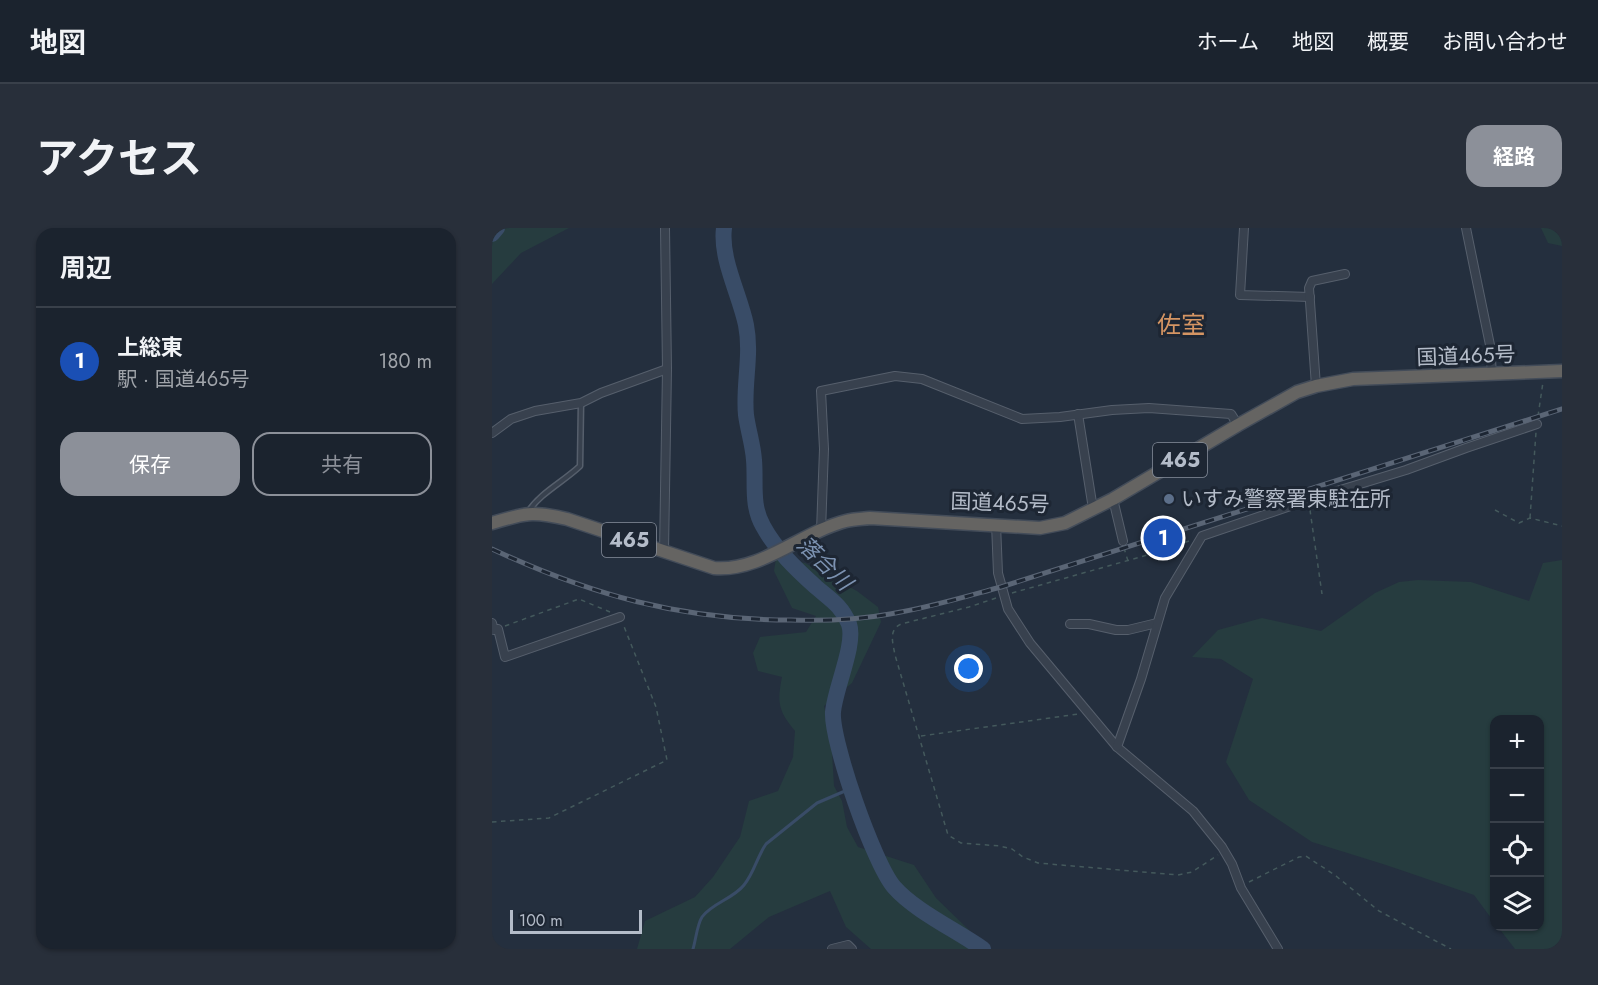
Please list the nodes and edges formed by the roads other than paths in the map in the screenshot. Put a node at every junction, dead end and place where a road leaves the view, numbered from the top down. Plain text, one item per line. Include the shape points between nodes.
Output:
1 (665, 228) edge
2 (1244, 228) edge
3 (1466, 228) edge
4 (1345, 274) dead end
5 (1310, 297) junction
6 (667, 369) junction
7 (1562, 371) edge
8 (1492, 374) junction
9 (1316, 386) junction
10 (581, 403) junction
11 (1078, 414) junction
12 (1537, 424) road end
13 (1238, 425) junction
14 (492, 433) edge
15 (1113, 500) junction
16 (1093, 509) junction
17 (527, 513) junction
18 (492, 524) edge
19 (996, 524) junction
20 (821, 531) junction
21 (1123, 542) road end
22 (664, 552) junction
23 (620, 617) road end
24 (1157, 623) junction
25 (1070, 624) dead end
26 (495, 626) edge
27 (1117, 747) junction
28 (832, 949) edge
29 (852, 949) edge
30 (1278, 949) edge

1 - 6 street
2 - 5 street via 1240,295
3 - 8 street via 1490,345
4 - 5 street via 1312,281
5 - 9 street
6 - 10 street
6 - 22 street
7 - 8 highway, 国道465号 / 465
8 - 9 highway, 国道465号 / 465 via 1353,379
9 - 13 highway, 国道465号 / 465 via 1297,392
10 - 14 street via 511,419
10 - 17 lane via 580,466 534,502
11 - 13 street via 1149,408 1231,414
11 - 16 street
11 - 20 street via 1022,419 922,379 895,376 821,391
12 - 24 street via 1406,471 1202,536 1165,598
13 - 15 highway, 国道465号 / 465
15 - 16 highway, 国道465号 / 465
15 - 21 street
16 - 19 highway, 国道465号 / 465 via 1065,523 1041,528
17 - 18 highway, 国道465号 / 465
17 - 22 highway, 国道465号 / 465 via 567,519
19 - 20 highway, 国道465号 / 465 via 870,518 846,521
19 - 27 street via 998,573 1008,609 1030,643
20 - 22 highway, 国道465号 / 465 via 731,569
23 - 26 street via 505,657
24 - 25 street via 1128,630
24 - 27 street
27 - 30 street via 1193,811 1224,851
28 - 29 street via 848,945

